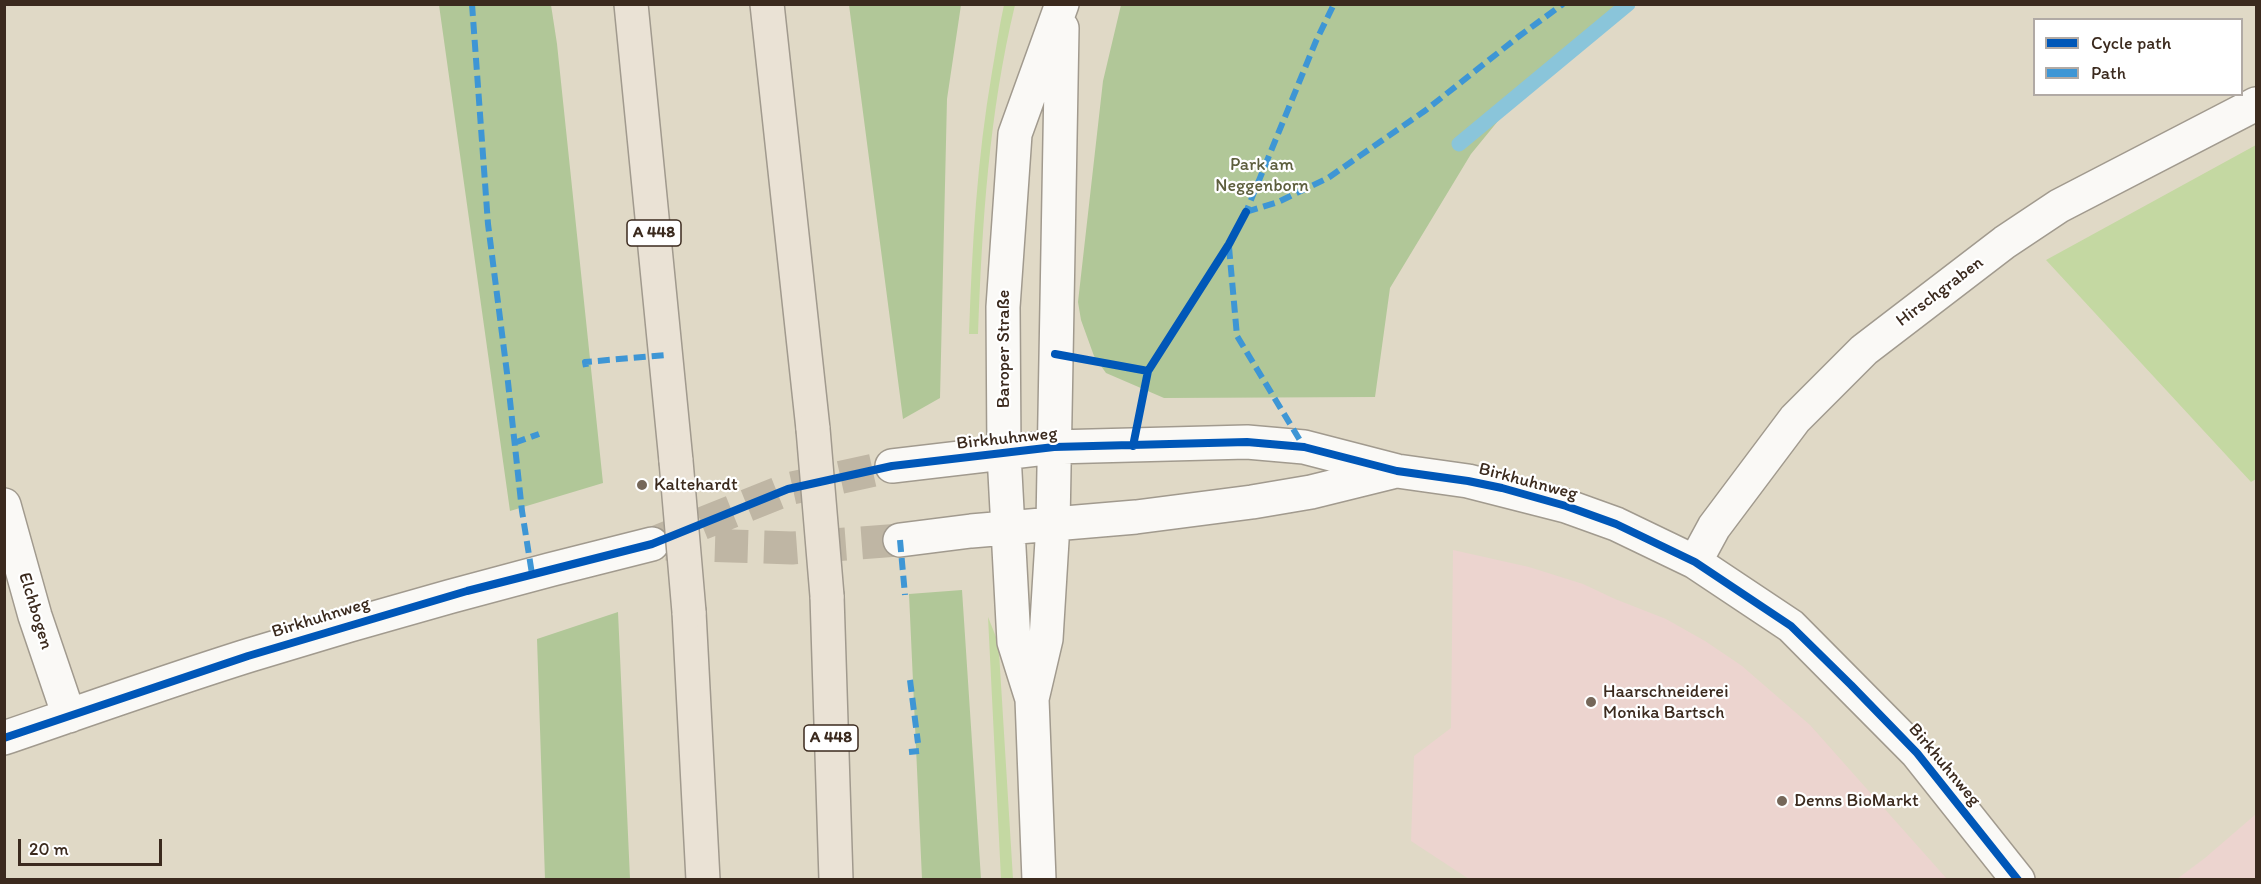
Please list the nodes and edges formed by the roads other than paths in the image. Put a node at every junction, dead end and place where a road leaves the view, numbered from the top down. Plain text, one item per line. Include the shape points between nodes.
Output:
1 (631, 4) edge
2 (767, 4) edge
3 (1062, 4) edge
4 (2256, 104) edge
5 (1054, 447) junction
6 (1004, 453) junction
7 (892, 466) tunnel mouth
8 (1397, 471) junction
9 (4, 505) edge
10 (1053, 524) junction
11 (1007, 528) junction
12 (900, 540) tunnel mouth
13 (652, 544) tunnel mouth
14 (1695, 562) junction
15 (1032, 699) junction
16 (69, 716) junction
17 (4, 738) edge
18 (703, 879) edge
19 (836, 879) edge
20 (1039, 879) edge
21 (2018, 879) edge

1 - 18 highway, A 448, bridge via 690,612
2 - 19 highway, A 448, bridge via 827,596
3 - 5 street, Baroper Straße
3 - 6 street, Baroper Straße via 1015,134 1002,307
4 - 14 street, Hirschgraben via 2060,206 1864,350 1795,419 1714,527
5 - 6 street, Birkhuhnweg
5 - 8 street, Birkhuhnweg via 1247,442 1304,447
5 - 10 street, Baroper Straße
6 - 7 street, Birkhuhnweg
6 - 11 street, Baroper Straße
8 - 10 street, Birkhuhnweg via 1252,502
8 - 14 street, Birkhuhnweg via 1468,481 1566,506 1616,524
9 - 16 street, Elchbogen via 35,616
10 - 11 street, Birkhuhnweg
10 - 15 street, Baroper Straße via 1047,639
11 - 12 street, Birkhuhnweg
11 - 15 street, Baroper Straße via 1014,642
13 - 16 street, Birkhuhnweg via 358,623
14 - 21 street, Birkhuhnweg via 1791,627 1851,685 1917,753
15 - 20 street, Baroper Straße
16 - 17 street, Birkhuhnweg

